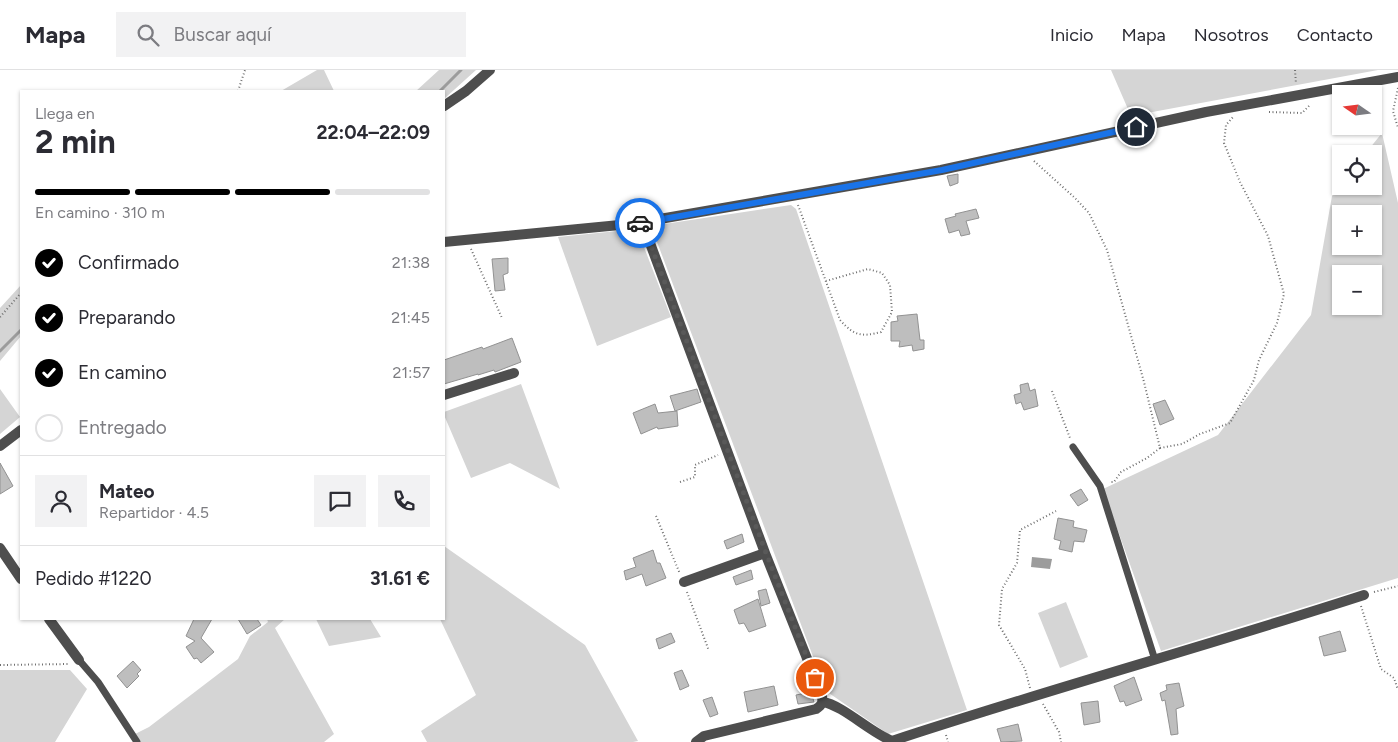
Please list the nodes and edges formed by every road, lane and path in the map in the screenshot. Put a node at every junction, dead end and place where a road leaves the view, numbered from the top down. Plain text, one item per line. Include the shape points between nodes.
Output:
1 (245, 70) edge
2 (490, 70) edge
3 (1398, 77) edge
4 (1398, 88) edge
5 (238, 90) edge
6 (1308, 93) junction
7 (445, 105) edge
8 (1261, 112) dead end
9 (1240, 115) dead end
10 (1398, 128) edge
11 (1023, 151) junction
12 (794, 196) junction
13 (630, 224) junction
14 (467, 240) junction
15 (445, 242) edge
16 (826, 281) junction
17 (20, 295) edge
18 (0, 317) edge
19 (502, 318) dead end
20 (514, 373) dead end
21 (1052, 391) dead end
22 (445, 395) edge
23 (20, 431) edge
24 (0, 446) edge
25 (1073, 447) joint
26 (1160, 448) junction
27 (728, 451) junction
28 (680, 482) dead end
29 (1100, 486) junction
30 (1056, 511) dead end
31 (0, 548) edge
32 (766, 553) junction
33 (20, 578) edge
34 (684, 582) dead end
35 (1398, 586) edge
36 (1361, 596) junction
37 (50, 620) edge
38 (79, 660) junction
39 (1156, 660) junction
40 (0, 665) edge
41 (1398, 690) edge
42 (1035, 696) junction
43 (822, 702) junction
44 (137, 742) edge
45 (696, 742) edge
46 (1061, 742) edge

1 - 5 path
2 - 7 street
3 - 6 street
4 - 10 path via 1392,111
6 - 8 path via 1310,105 1302,113
6 - 11 street
9 - 26 path via 1234,116 1226,125 1224,143 1268,236 1284,294 1277,323 1259,360 1254,380 1230,422 1182,444
11 - 12 street via 942,170
11 - 26 path via 1089,213 1107,250
12 - 13 street
12 - 16 path
13 - 14 street
13 - 27 street via 647,235
14 - 15 street
14 - 19 path
16 - 16 path via 840,320 850,332 867,336 881,332 892,312 890,285 882,273 868,269
17 - 18 path
20 - 22 street
21 - 25 path
23 - 24 street
25 - 29 lane
26 - 29 path via 1121,472 1114,482
27 - 28 path via 695,465 695,477
27 - 32 street
29 - 39 lane
30 - 42 path via 1020,530 1016,563 1002,588 999,626 1025,669
31 - 33 street
32 - 34 street
32 - 43 street
35 - 36 path
36 - 39 street
36 - 41 path via 1381,669 1394,678
37 - 38 street
38 - 40 path via 72,664
38 - 44 lane via 98,682
39 - 42 street
42 - 43 street via 892,740 879,736 834,705
42 - 46 path via 1059,732
43 - 45 street via 816,709 704,736

